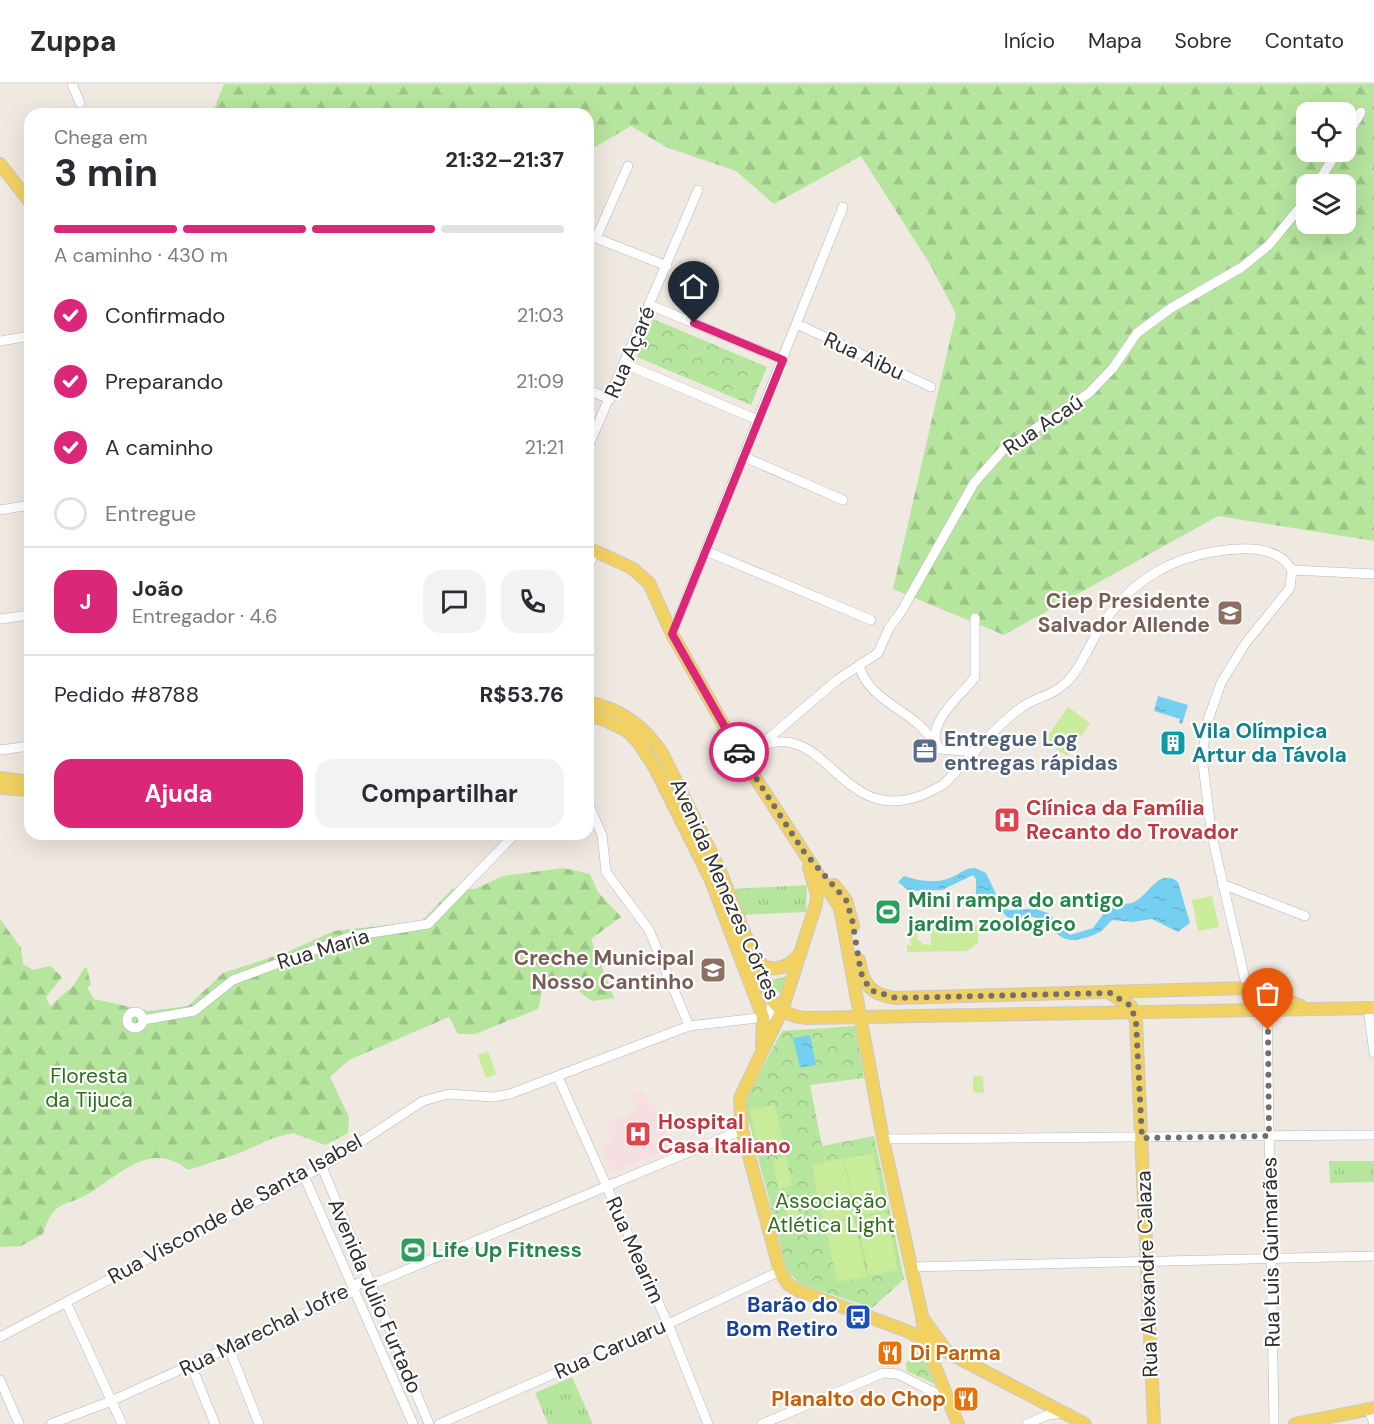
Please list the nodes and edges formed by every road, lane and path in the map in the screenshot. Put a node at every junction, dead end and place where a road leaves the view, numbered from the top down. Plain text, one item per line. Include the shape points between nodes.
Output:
1 (72, 84) edge
2 (80, 103) dead end
3 (1361, 112) dead end
4 (1356, 121) edge
5 (0, 164) edge
6 (627, 166) dead end
7 (698, 190) dead end
8 (24, 194) edge
9 (843, 207) dead end
10 (1296, 212) edge
11 (594, 233) edge
12 (594, 238) edge
13 (667, 266) junction
14 (650, 305) junction
15 (797, 324) junction
16 (24, 337) edge
17 (0, 341) edge
18 (783, 360) junction
19 (625, 364) junction
20 (931, 387) dead end
21 (594, 392) edge
22 (610, 399) junction
23 (758, 420) junction
24 (594, 434) edge
25 (742, 456) junction
26 (843, 500) dead end
27 (24, 508) edge
28 (0, 510) edge
29 (594, 551) edge
30 (705, 551) junction
31 (1292, 570) junction
32 (1374, 574) edge
33 (24, 616) edge
34 (975, 618) dead end
35 (0, 619) edge
36 (871, 621) dead end
37 (672, 634) junction
38 (859, 665) junction
39 (594, 703) edge
40 (594, 717) edge
41 (937, 745) junction
42 (24, 747) edge
43 (0, 750) edge
44 (975, 752) junction
45 (743, 759) junction
46 (0, 778) edge
47 (24, 781) edge
48 (0, 788) edge
49 (24, 790) edge
50 (594, 819) edge
51 (508, 840) edge
52 (804, 852) junction
53 (1222, 884) junction
54 (1305, 916) dead end
55 (750, 949) junction
56 (801, 951) junction
57 (1247, 988) junction
58 (1110, 993) junction
59 (778, 1006) junction
60 (1305, 1008) junction
61 (1371, 1008) edge
62 (1267, 1009) junction
63 (1135, 1013) junction
64 (763, 1017) junction
65 (860, 1017) junction
66 (143, 1020) dead end
67 (689, 1026) junction
68 (1374, 1053) edge
69 (754, 1072) junction
70 (558, 1077) junction
71 (742, 1130) junction
72 (1374, 1135) edge
73 (1269, 1136) junction
74 (1142, 1138) junction
75 (883, 1139) junction
76 (322, 1167) junction
77 (304, 1176) junction
78 (607, 1187) junction
79 (1374, 1256) edge
80 (1271, 1259) junction
81 (1146, 1260) junction
82 (911, 1267) junction
83 (780, 1271) junction
84 (371, 1287) junction
85 (355, 1294) junction
86 (66, 1302) junction
87 (922, 1316) junction
88 (668, 1324) junction
89 (0, 1336) edge
90 (924, 1339) junction
91 (229, 1348) junction
92 (950, 1355) junction
93 (191, 1365) junction
94 (0, 1380) edge
95 (947, 1399) junction
96 (111, 1401) junction
97 (1372, 1409) edge
98 (1064, 1413) junction
99 (429, 1423) edge
100 (19, 1424) edge
101 (51, 1424) edge
102 (122, 1424) edge
103 (215, 1424) edge
104 (259, 1424) edge
105 (414, 1424) edge
106 (439, 1424) edge
107 (708, 1424) edge
108 (762, 1424) edge
109 (958, 1424) edge
110 (1027, 1424) edge
111 (1085, 1424) edge
112 (1154, 1424) edge
113 (1274, 1424) edge
114 (1295, 1424) edge
115 (1374, 1424) edge

1 - 2 street
3 - 4 street
5 - 8 main road
6 - 11 street
7 - 13 street, Rua Açaré
9 - 15 street
10 - 38 street, Rua Acaú via 1269,245 1242,267 1171,308 1137,333 1113,368 1089,393 1003,450 974,483 878,653
12 - 13 street
13 - 14 street, Rua Açaré
14 - 18 street
14 - 19 street, Rua Açaré
15 - 18 street
15 - 20 street, Rua Aibu
16 - 17 street
18 - 23 street
19 - 22 street, Rua Açaré
19 - 23 street
21 - 22 street
22 - 24 street, Rua Açaré
23 - 25 street
25 - 26 street
25 - 30 street
27 - 28 street
29 - 37 main road via 644,577
30 - 36 street
30 - 37 street
31 - 32 street
31 - 44 street via 1283,558 1255,549 1199,554 1169,564 1115,606 1062,687 1023,706
31 - 53 street via 1290,588 1230,665 1207,723 1202,777
33 - 35 street
34 - 41 street via 975,677 944,711 936,729
37 - 45 main road
38 - 41 street via 862,676 884,699 918,724
38 - 45 street, Rua Acaú
39 - 55 main road, Avenida Menezes Côrtes via 632,719 652,737 719,868
40 - 64 main road, Avenida Menezes Côrtes via 627,731 655,768 710,878
41 - 44 street via 940,749
42 - 43 street
44 - 45 street via 931,792 911,800 892,801 860,792 816,754 798,745 772,743
45 - 52 main road
46 - 47 main road
48 - 49 main road
50 - 67 street via 605,847 610,882 649,930
51 - 66 street, Rua Maria via 428,924 352,936 233,980 194,1011
52 - 56 main road via 817,894
52 - 58 main road via 846,900 861,973 866,986 876,993 896,998
52 - 65 main road via 843,917
53 - 54 street
53 - 57 street
55 - 56 main road via 763,965 777,969 788,965
55 - 59 main road, Avenida Menezes Côrtes
56 - 59 main road
57 - 58 main road
57 - 60 main road
58 - 63 main road via 1125,1001
59 - 64 street
59 - 65 main road via 807,1018
59 - 69 main road
60 - 61 main road
60 - 62 main road
61 - 68 street
62 - 63 main road
62 - 73 street, Rua Luis Guimarães
63 - 65 main road
63 - 74 main road, Rua Alexandre Calaza
64 - 67 street, Rua Visconde de Santa Isabel
64 - 69 main road, Avenida Menezes Côrtes via 762,1046
65 - 75 main road
67 - 70 street, Rua Visconde de Santa Isabel
69 - 71 main road via 740,1098
70 - 76 street, Rua Visconde de Santa Isabel via 493,1097 433,1096
70 - 78 street, Rua Mearim
71 - 78 street, Rua Marechal Jofre
71 - 83 main road
72 - 73 street
73 - 74 street
73 - 80 street, Rua Luis Guimarães
74 - 75 street
74 - 81 main road, Rua Alexandre Calaza
75 - 82 main road
76 - 77 street, Rua Visconde de Santa Isabel
76 - 84 street, Avenida Julio Furtado
77 - 85 street, Avenida Julio Furtado
77 - 86 street, Rua Visconde de Santa Isabel
78 - 84 street, Rua Marechal Jofre
78 - 88 street, Rua Mearim
79 - 80 street
80 - 81 street
80 - 113 street, Rua Luis Guimarães
81 - 82 street
81 - 112 main road, Rua Alexandre Calaza
82 - 87 main road
83 - 88 street, Rua Caruaru
83 - 90 main road via 797,1290
84 - 85 street, Rua Marechal Jofre via 358,1283
84 - 99 street, Avenida Julio Furtado
85 - 91 street, Rua Marechal Jofre
85 - 105 street, Avenida Julio Furtado
86 - 89 street, Rua Visconde de Santa Isabel
86 - 96 street
87 - 90 main road
87 - 92 main road
88 - 106 street, Rua Caruaru
88 - 107 street, Rua Mearim
90 - 92 main road
90 - 95 main road
91 - 93 street, Rua Marechal Jofre
91 - 104 street
92 - 98 main road
93 - 96 street, Rua Marechal Jofre
93 - 103 street
94 - 100 street
95 - 108 street via 898,1374 883,1372
95 - 109 main road
96 - 101 street, Rua Marechal Jofre
96 - 102 street
97 - 114 main road
97 - 115 street
98 - 110 street
98 - 111 main road
99 - 105 street via 420,1420

